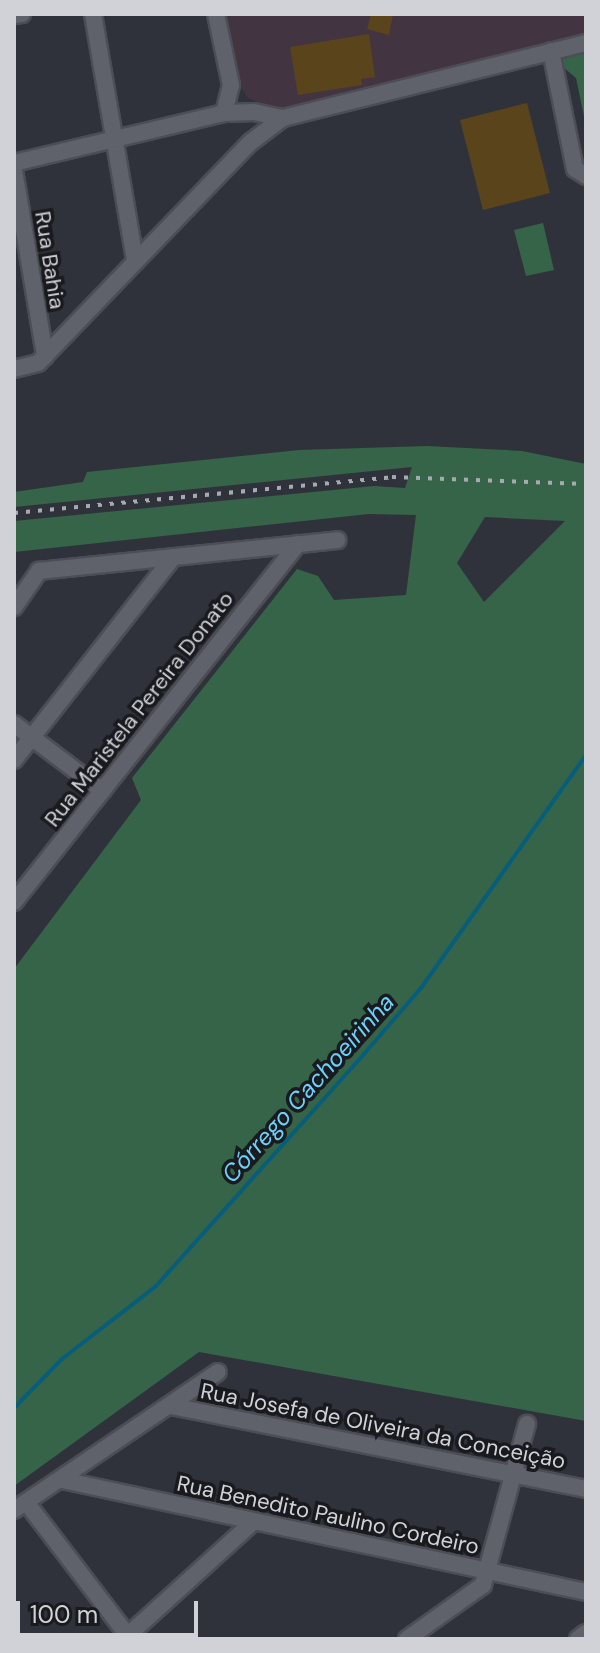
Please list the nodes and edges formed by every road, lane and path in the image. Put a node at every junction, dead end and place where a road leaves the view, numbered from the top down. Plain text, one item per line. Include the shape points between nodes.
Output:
1 (22, 14) edge
2 (93, 14) edge
3 (216, 14) edge
4 (14, 15) edge
5 (586, 43) edge
6 (551, 51) junction
7 (231, 85) junction
8 (254, 112) junction
9 (224, 113) junction
10 (283, 118) junction
11 (115, 137) junction
12 (251, 142) junction
13 (14, 163) edge
14 (14, 170) edge
15 (586, 176) edge
16 (135, 261) junction
17 (22, 274) edge
18 (45, 356) junction
19 (14, 369) edge
20 (337, 540) dead end
21 (298, 544) junction
22 (173, 557) junction
23 (14, 607) edge
24 (14, 724) edge
25 (31, 738) junction
26 (14, 760) edge
27 (103, 791) junction
28 (14, 902) edge
29 (218, 1372) dead end
30 (171, 1406) junction
31 (527, 1424) dead end
32 (513, 1476) junction
33 (62, 1480) junction
34 (586, 1489) edge
35 (20, 1506) edge
36 (253, 1522) junction
37 (487, 1571) junction
38 (586, 1592) edge
39 (586, 1633) edge
40 (126, 1637) edge
41 (407, 1639) edge
42 (578, 1639) edge

1 - 4 street
2 - 11 street
3 - 7 street
5 - 6 street
6 - 10 street
6 - 15 street via 575,169
7 - 8 street
7 - 9 street
8 - 9 street
8 - 10 street
8 - 12 street
9 - 11 street
10 - 12 street
11 - 13 street
11 - 16 street
12 - 16 street
14 - 17 street, Rua Bahia
16 - 18 street
17 - 18 street, Rua Bahia
18 - 19 street via 33,367
20 - 21 street
21 - 22 street
21 - 27 street, Rua Maristela Pereira Donato
22 - 23 street via 39,571
22 - 25 street
24 - 25 street
25 - 26 street
25 - 27 street
27 - 28 street, Rua Maristela Pereira Donato
29 - 30 street
30 - 32 street, Rua Josefa de Oliveira da Conceição
30 - 33 street
31 - 32 street
32 - 34 street, Rua Josefa de Oliveira da Conceição
32 - 37 street
33 - 35 street
33 - 36 street, Rua Benedito Paulino Cordeiro
35 - 40 street
36 - 37 street, Rua Benedito Paulino Cordeiro
36 - 40 street
37 - 38 street, Rua Benedito Paulino Cordeiro
37 - 41 street via 483,1585
39 - 42 street

